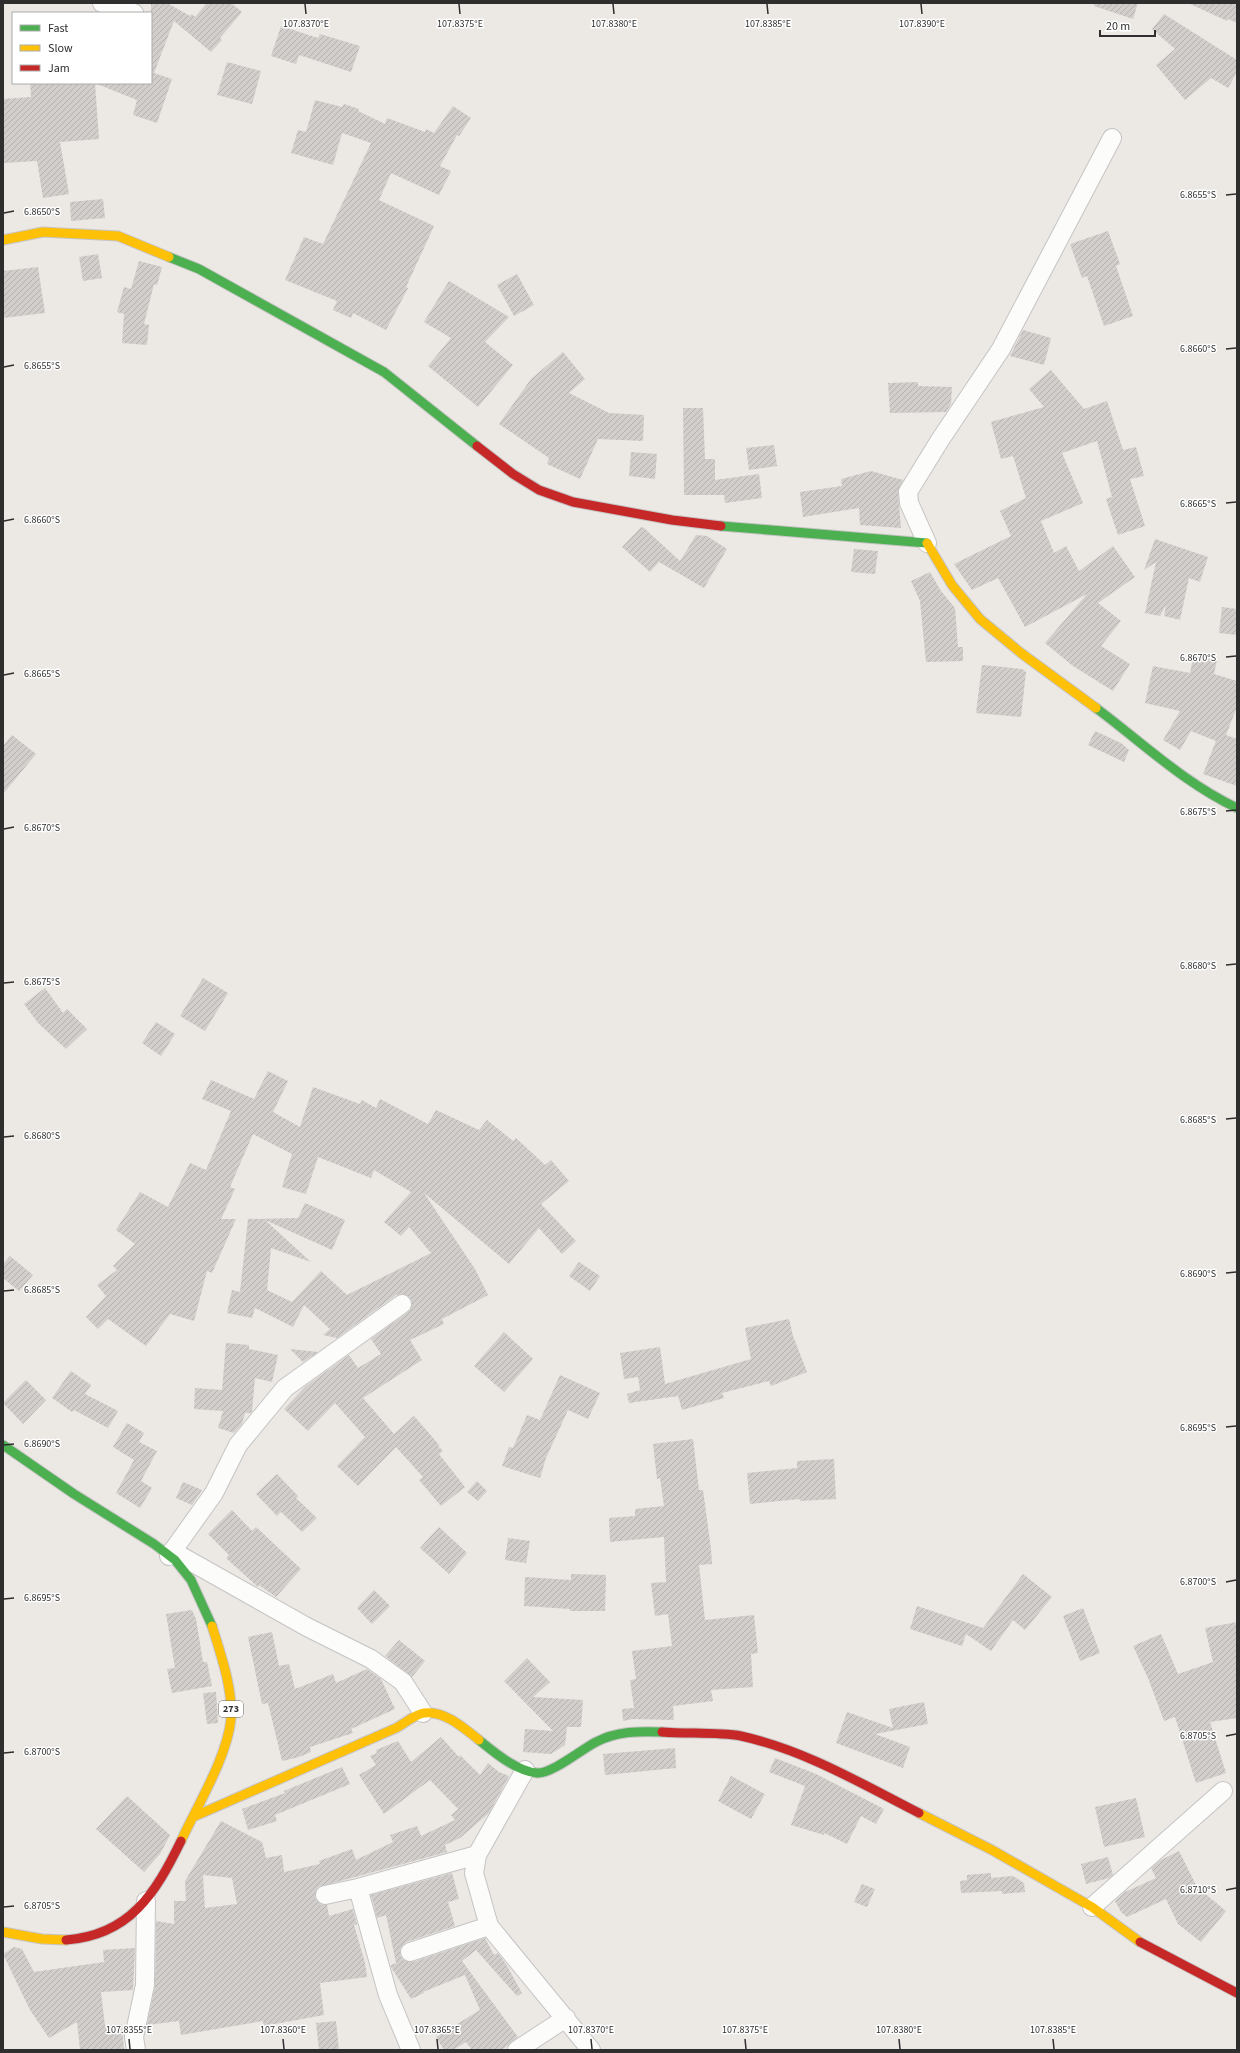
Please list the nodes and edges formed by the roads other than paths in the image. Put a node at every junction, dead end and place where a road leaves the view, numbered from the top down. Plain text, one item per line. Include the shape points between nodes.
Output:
1 (102, 3) edge
2 (131, 12) edge
3 (1112, 138) dead end
4 (3, 240) edge
5 (927, 543) junction
6 (1237, 808) edge
7 (402, 1304) dead end
8 (3, 1445) edge
9 (171, 1553) junction
10 (423, 1713) junction
11 (525, 1770) junction
12 (1223, 1791) dead end
13 (192, 1817) junction
14 (477, 1855) junction
15 (358, 1888) junction
16 (325, 1895) dead end
17 (146, 1901) junction
18 (1092, 1907) junction
19 (489, 1926) junction
20 (3, 1932) edge
21 (410, 1952) dead end
22 (1237, 1993) edge
23 (566, 2018) junction
24 (136, 2050) edge
25 (411, 2050) edge
26 (517, 2050) edge
27 (591, 2050) edge

1 - 2 street
3 - 5 street via 1001,348 908,492 909,503
4 - 5 street via 43,232 118,236 199,269 384,372 513,474 539,490 574,502 672,520
5 - 6 street via 952,585 980,619 1175,771 1210,795
7 - 9 street via 285,1388 238,1445 214,1493
8 - 9 street, 273 via 71,1494
9 - 10 street via 371,1659 403,1682
9 - 13 street, 273 via 190,1575 206,1611 219,1650 231,1712 228,1739
10 - 11 street via 438,1714 457,1723 507,1762
10 - 13 street via 376,1737
11 - 14 street
11 - 18 street via 536,1773 547,1771 597,1741 632,1731 739,1736 773,1744 820,1763 992,1850
12 - 18 street
13 - 17 street, 273 via 160,1882
14 - 15 street
14 - 19 street via 474,1873
15 - 16 street
15 - 25 street via 388,1995
17 - 20 street, 273 via 134,1914 118,1925 78,1940 57,1942
17 - 24 street via 145,1985 134,2037
18 - 22 street via 1144,1945
19 - 21 street
19 - 23 street
23 - 26 street
23 - 27 street

